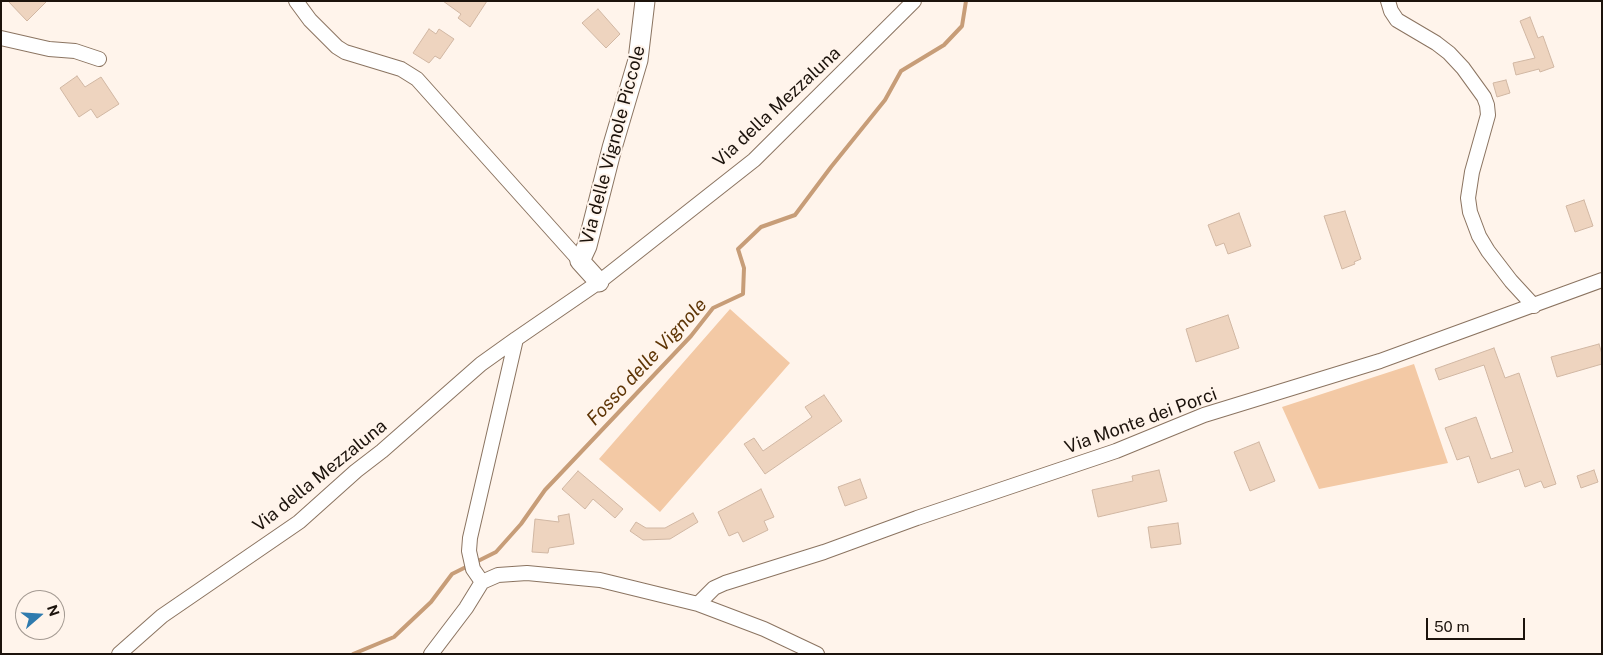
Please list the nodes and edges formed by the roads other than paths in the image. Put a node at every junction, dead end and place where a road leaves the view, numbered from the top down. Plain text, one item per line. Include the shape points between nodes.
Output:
1 (296, 1) edge
2 (645, 1) edge
3 (914, 1) edge
4 (1388, 1) edge
5 (1, 38) edge
6 (99, 59) dead end
7 (580, 261) junction
8 (605, 276) junction
9 (1602, 280) edge
10 (1534, 306) junction
11 (516, 339) junction
12 (482, 582) junction
13 (698, 604) junction
14 (119, 654) edge
15 (431, 654) edge
16 (818, 654) edge

1 - 7 street via 337,47 401,69 416,79
2 - 7 street, Via delle Vignole Piccole via 638,60 587,246
3 - 8 street, Via della Mezzaluna via 754,160
4 - 10 street via 1397,20 1449,53 1484,97 1488,114 1472,172 1468,198 1470,212 1488,250
5 - 6 street via 49,49 75,51
7 - 8 street, Via delle Vignole Piccole
8 - 11 street, Via della Mezzaluna
9 - 10 street, Via Monte dei Porci
10 - 13 street, Via Monte dei Porci via 1380,361 1186,422 1116,451 776,569 725,583 714,588
11 - 12 street via 470,538 473,569
11 - 14 street, Via della Mezzaluna via 481,364 299,522 162,616
12 - 13 street via 498,575 563,576 600,580
12 - 15 street
13 - 16 street

